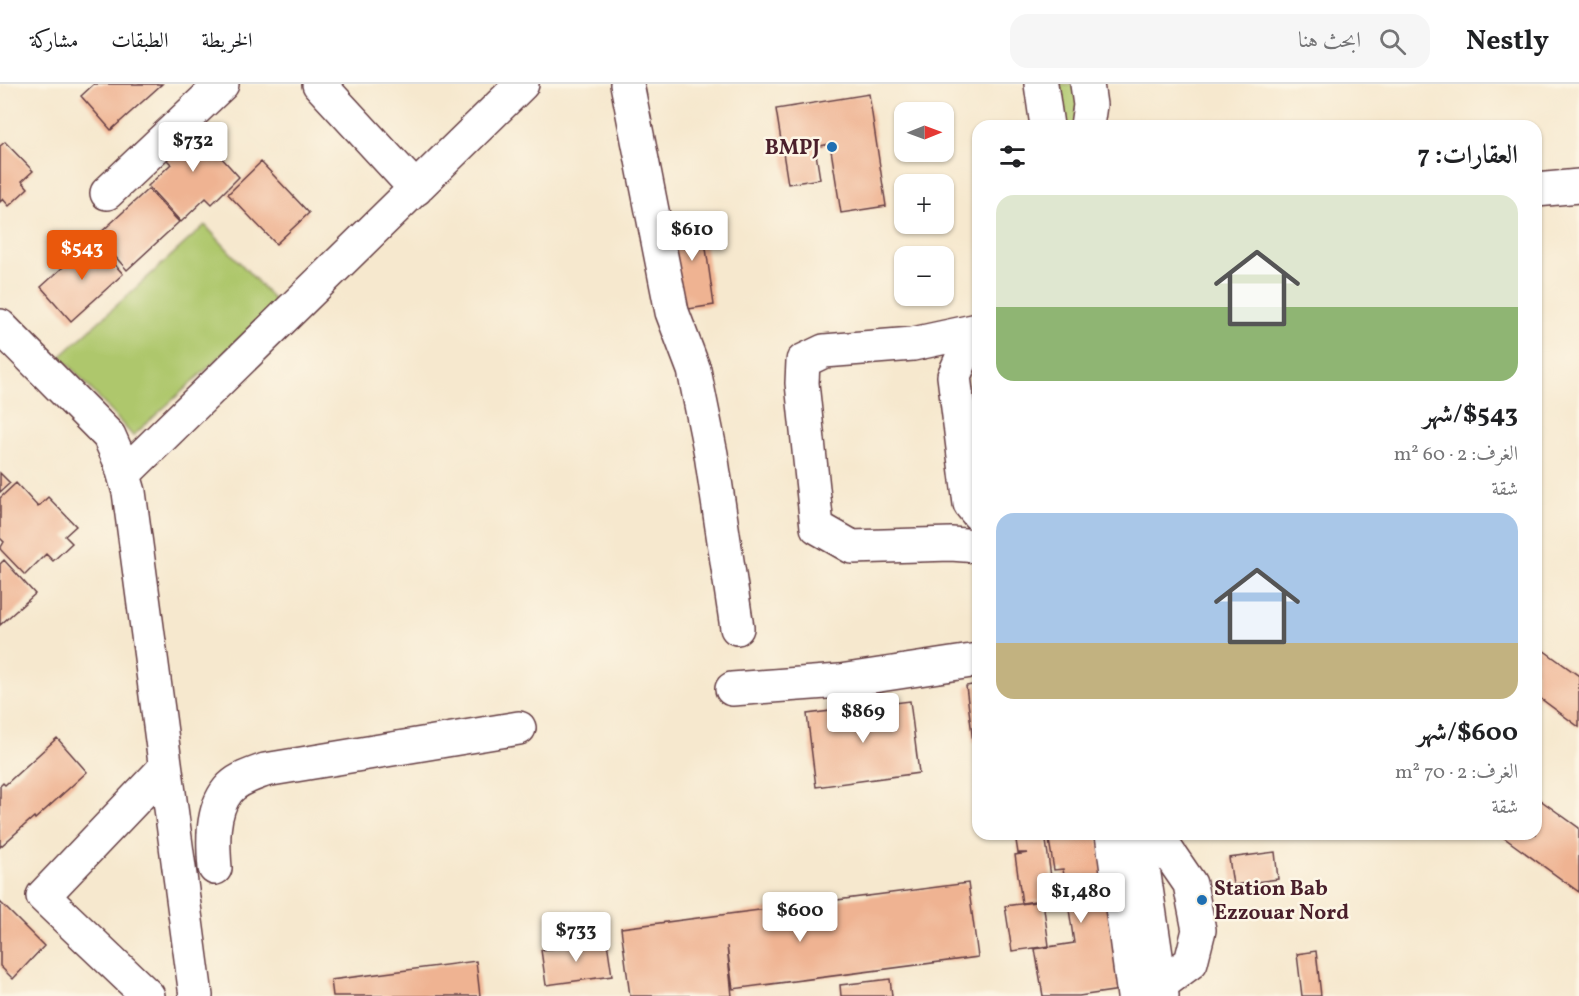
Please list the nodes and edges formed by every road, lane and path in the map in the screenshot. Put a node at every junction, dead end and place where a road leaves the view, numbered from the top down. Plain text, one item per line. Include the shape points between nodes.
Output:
1 (222, 84) edge
2 (319, 84) edge
3 (522, 84) edge
4 (627, 84) edge
5 (1019, 84) edge
6 (1041, 84) edge
7 (1087, 84) edge
8 (1024, 120) edge
9 (1046, 120) edge
10 (1088, 120) edge
11 (1579, 186) edge
12 (416, 189) junction
13 (1542, 189) edge
14 (107, 193) dead end
15 (0, 326) edge
16 (972, 331) edge
17 (972, 344) edge
18 (124, 474) junction
19 (972, 506) edge
20 (972, 545) edge
21 (737, 628) dead end
22 (972, 661) edge
23 (732, 689) dead end
24 (519, 728) dead end
25 (165, 768) junction
26 (1114, 840) edge
27 (1139, 840) edge
28 (1155, 840) edge
29 (215, 868) dead end
30 (1152, 992) edge
31 (148, 996) edge
32 (195, 996) edge

1 - 14 main road
2 - 12 main road
3 - 12 main road
4 - 21 main road via 672,312 694,370 707,433
5 - 8 main road
6 - 9 main road
7 - 10 main road
11 - 13 main road
12 - 18 main road
15 - 18 main road via 109,436
16 - 20 main road via 913,344 824,351 803,361 802,382 817,527 852,547
17 - 19 main road via 964,352 954,376
18 - 25 main road
22 - 23 main road via 840,681
24 - 29 main road via 265,770 245,777 228,790 219,808 213,837
25 - 31 main road via 43,896
25 - 32 main road
26 - 30 main road
27 - 30 main road
28 - 30 main road via 1190,884 1199,930 1191,962

